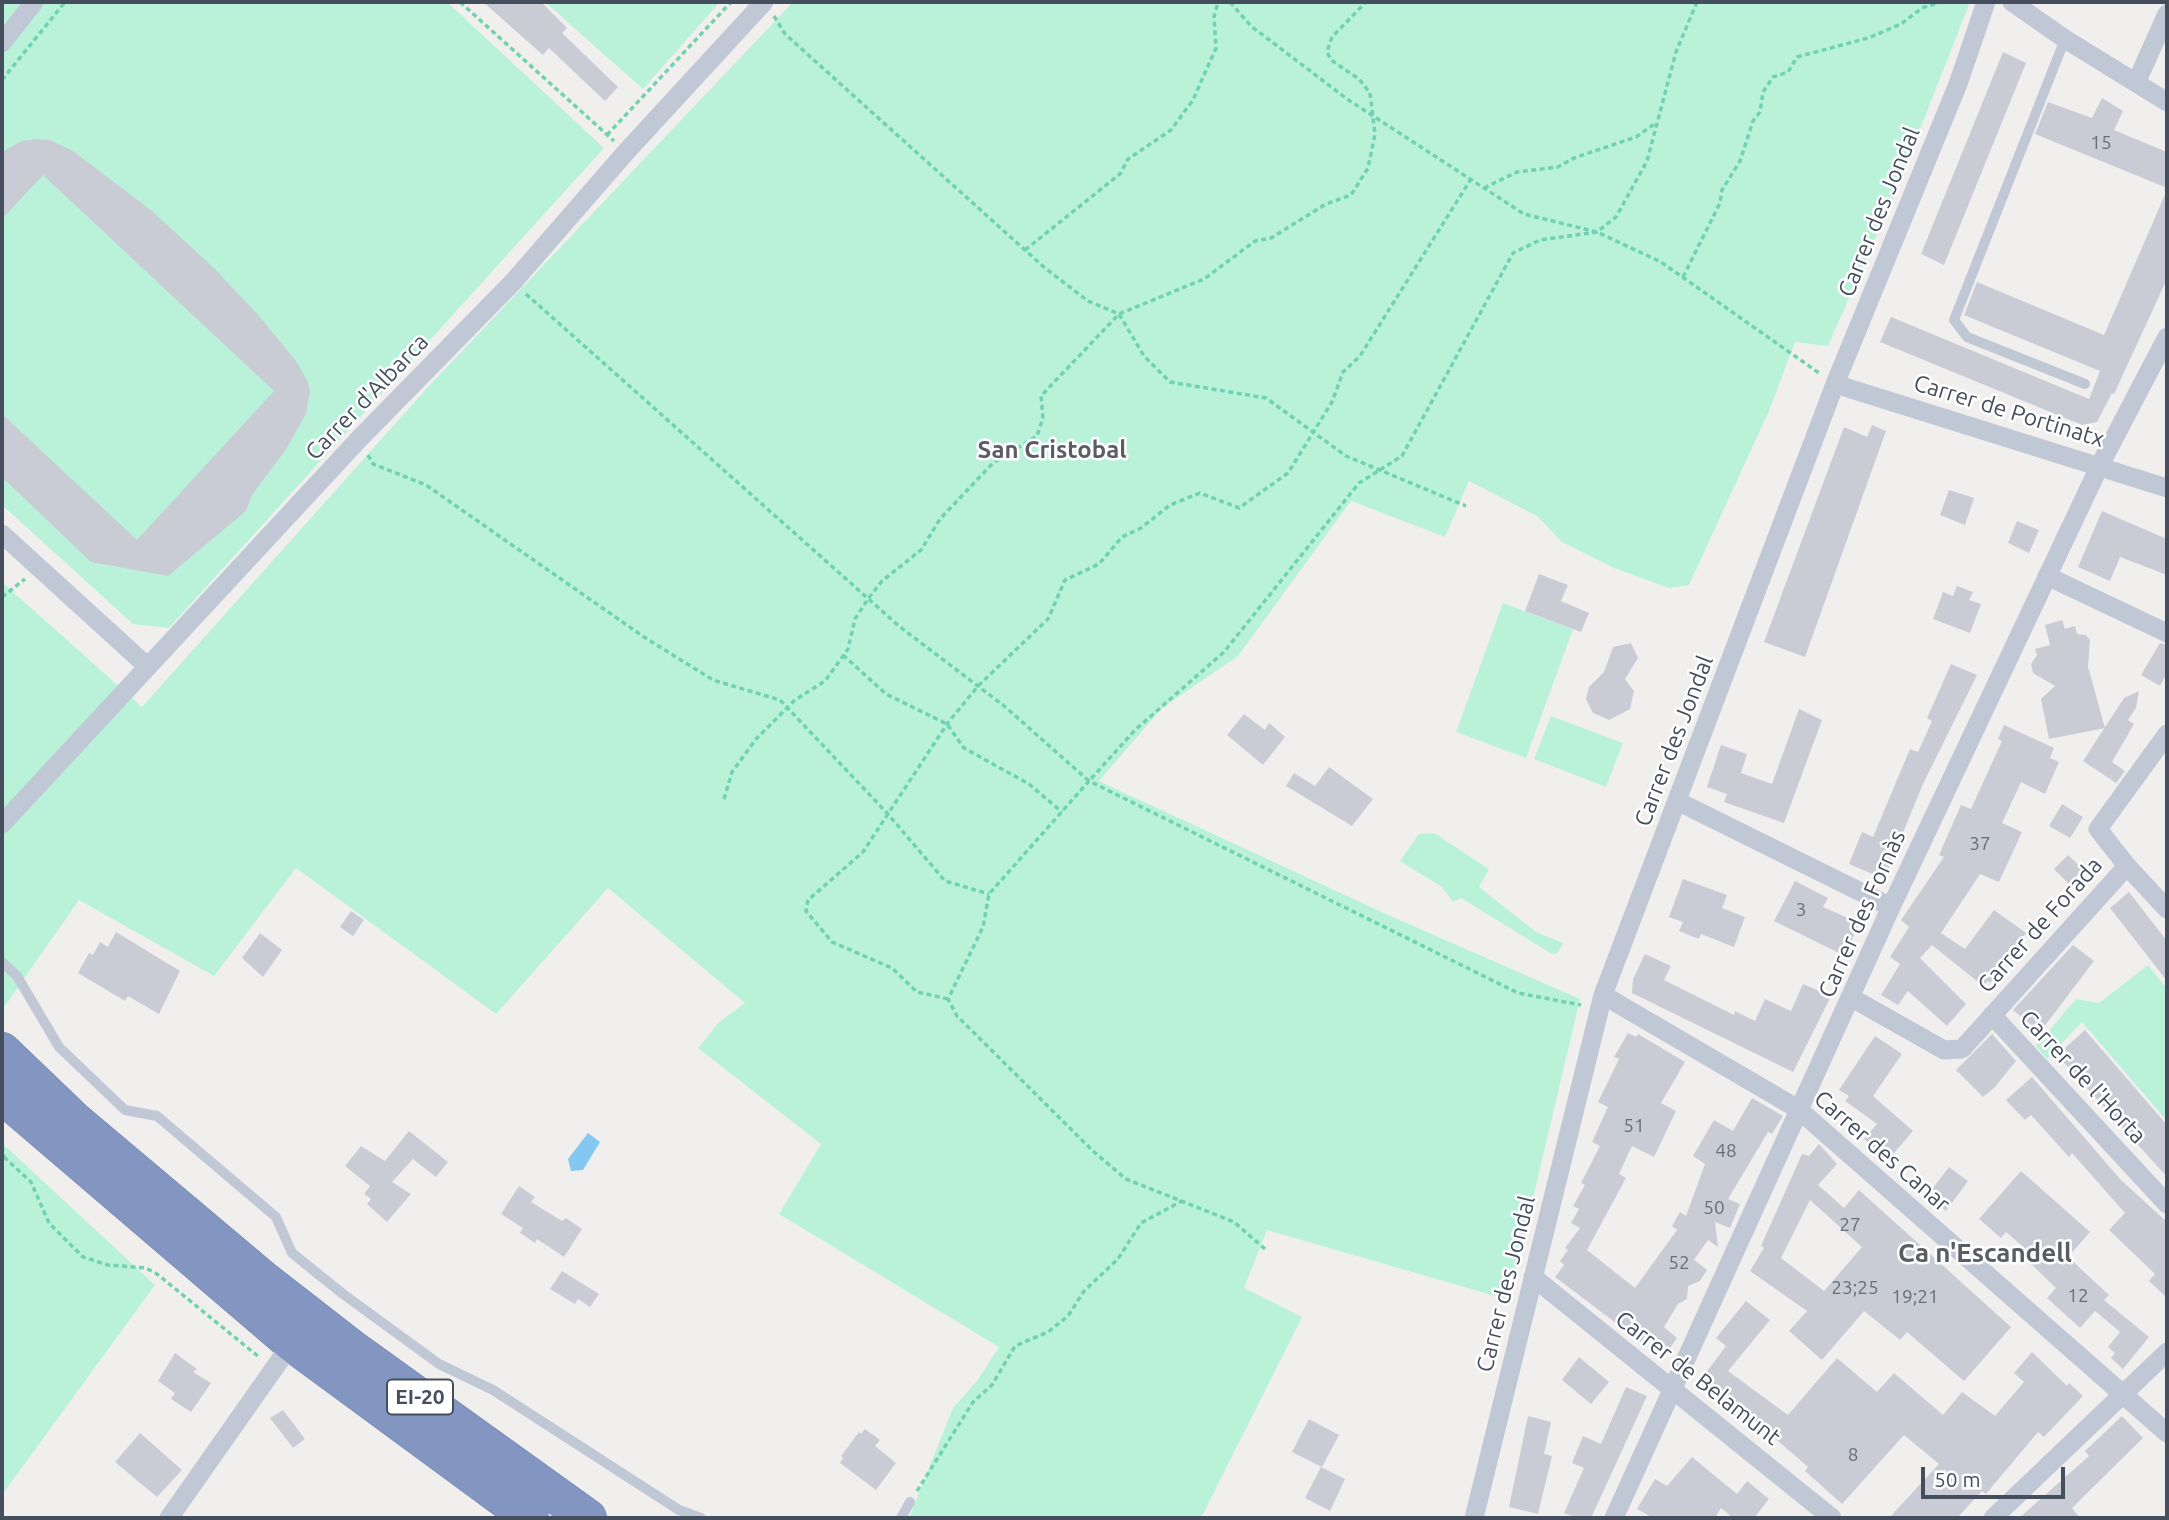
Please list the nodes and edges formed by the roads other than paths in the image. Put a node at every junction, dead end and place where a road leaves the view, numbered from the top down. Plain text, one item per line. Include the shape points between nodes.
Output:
1 (34, 2) edge
2 (1986, 2) edge
3 (2012, 2) edge
4 (768, 8) edge
5 (2167, 14) edge
6 (2065, 39) junction
7 (2, 43) edge
8 (2136, 83) junction
9 (2167, 102) edge
10 (2167, 337) edge
11 (1835, 384) junction
12 (2085, 384) dead end
13 (2100, 465) junction
14 (2167, 488) edge
15 (2, 534) edge
16 (2047, 576) junction
17 (2167, 633) edge
18 (148, 667) junction
19 (2167, 733) edge
20 (1677, 801) junction
21 (2, 824) edge
22 (2127, 866) junction
23 (1891, 907) junction
24 (2167, 909) edge
25 (2, 961) edge
26 (1852, 998) junction
27 (1602, 1002) junction
28 (1992, 1015) junction
29 (2, 1051) edge
30 (2, 1095) edge
31 (1798, 1109) junction
32 (2167, 1205) edge
33 (1533, 1277) junction
34 (2167, 1352) edge
35 (283, 1356) junction
36 (1673, 1390) junction
37 (2122, 1395) junction
38 (2167, 1433) edge
39 (910, 1502) road end
40 (586, 1516) edge
41 (1478, 1517) edge
42 (169, 1518) edge
43 (530, 1518) edge
44 (701, 1518) edge
45 (901, 1518) edge
46 (1614, 1518) edge
47 (1832, 1518) edge
48 (1993, 1518) edge

1 - 7 street
2 - 11 street, Carrer des Jondal via 1958,84
3 - 6 street
4 - 18 street, Carrer d'Albarca via 626,152 513,282 360,438
5 - 8 street
6 - 8 street
6 - 12 lane via 1954,320 1968,337
8 - 9 street
10 - 13 street, Carrer des Fornàs
11 - 13 street, Carrer de Portinatx
11 - 20 street, Carrer des Jondal
13 - 14 street, Carrer de Portinatx
13 - 16 street, Carrer des Fornàs
15 - 18 street
16 - 17 street
16 - 23 street, Carrer des Fornàs
18 - 21 street, Carrer d'Albarca
19 - 22 street, Carrer de Forada via 2098,830
20 - 23 street
20 - 27 street, Carrer des Jondal
22 - 24 street
22 - 28 street, Carrer de Forada
23 - 26 street, Carrer des Fornàs
25 - 44 lane via 17,976 59,1047 125,1110 157,1116 276,1217 292,1253 343,1294 439,1364 493,1390 679,1510
26 - 28 street, Carrer de l'Horta via 1944,1050 1962,1049
26 - 31 street, Carrer des Fornàs
27 - 31 street, Carrer des Canar
27 - 33 street, Carrer des Jondal
28 - 32 street, Carrer de l'Horta
29 - 40 highway, EI-20 via 74,1120 264,1280
30 - 35 highway, EI-20
31 - 36 street, Carrer des Fornàs
31 - 37 street, Carrer des Canar
33 - 36 street, Carrer de Belamunt
33 - 41 street, Carrer des Jondal
34 - 37 street
35 - 42 street
35 - 43 highway, EI-20
36 - 46 street, Carrer des Fornàs
36 - 47 street, Carrer de Belamunt
37 - 38 street, Carrer des Canar
37 - 48 street
39 - 45 lane

